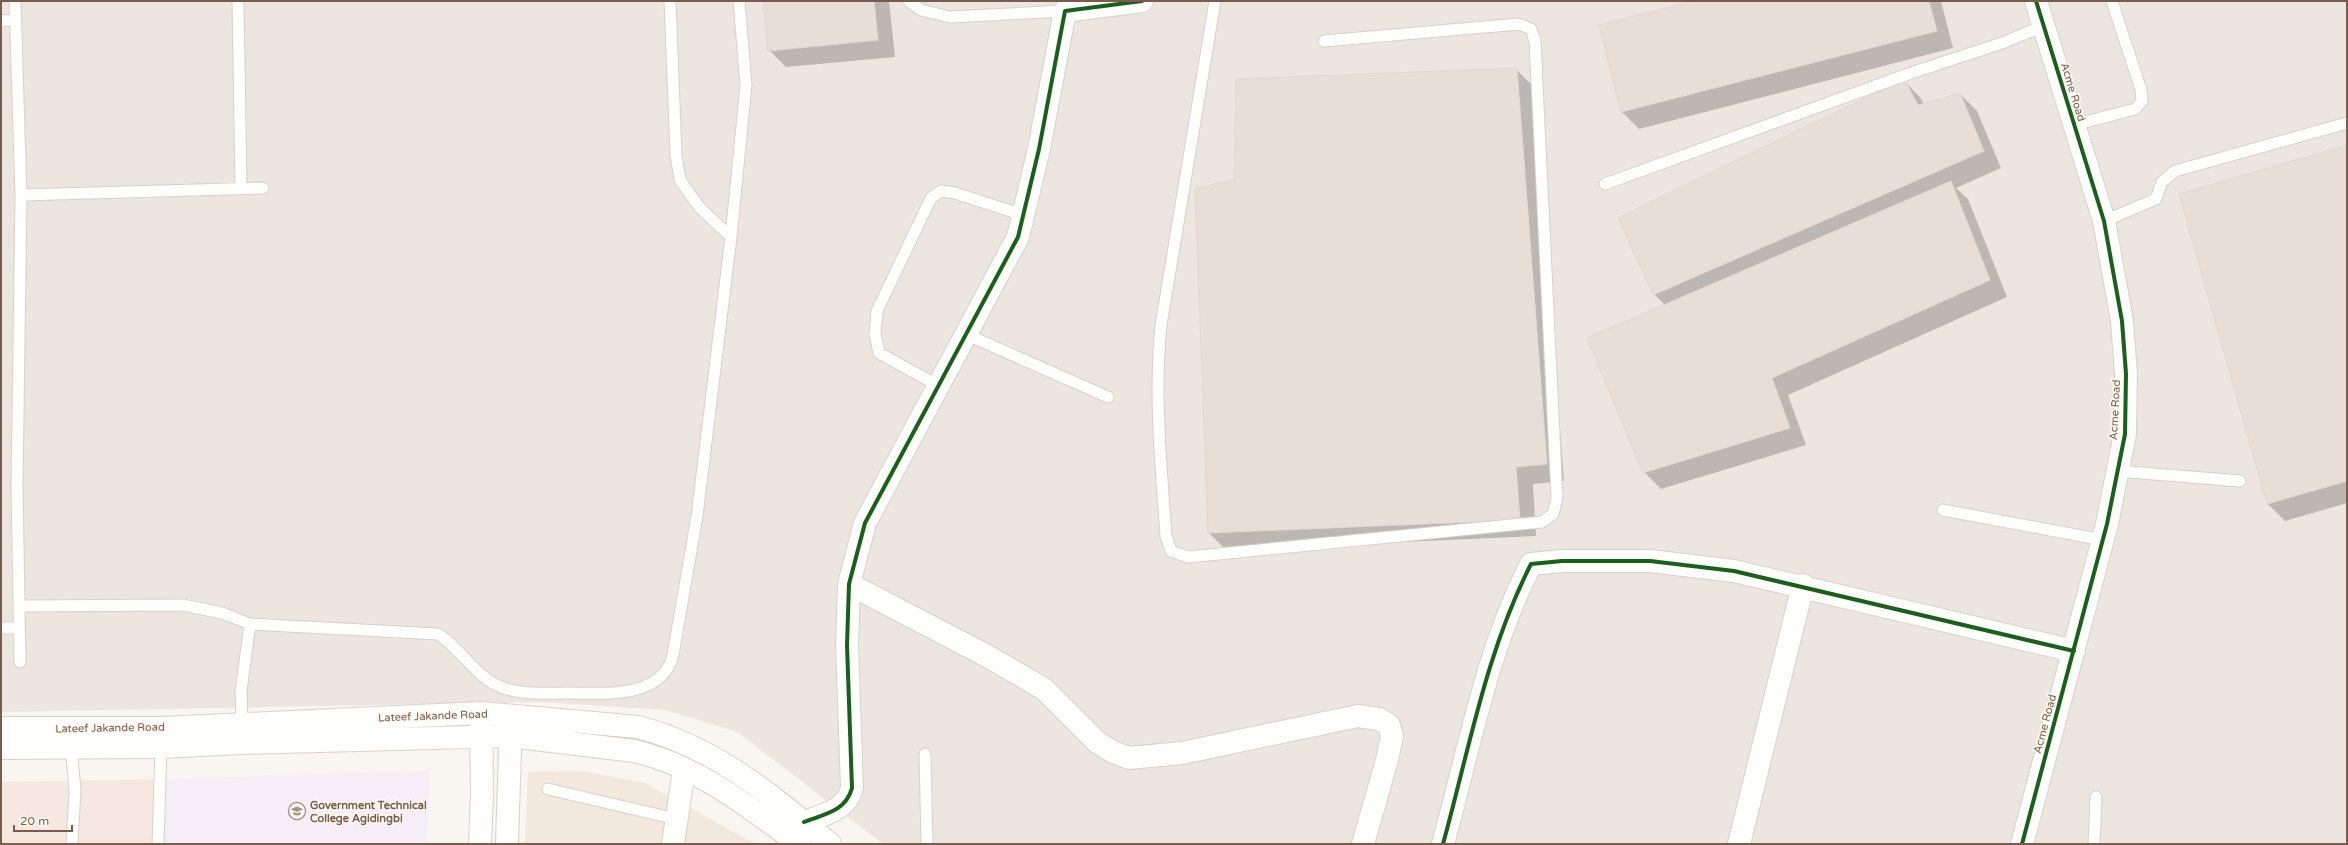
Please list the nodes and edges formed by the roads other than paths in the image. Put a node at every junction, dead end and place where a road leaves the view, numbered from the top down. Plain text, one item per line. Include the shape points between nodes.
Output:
1 (15, 1) edge
2 (238, 1) edge
3 (670, 1) edge
4 (739, 1) edge
5 (909, 1) edge
6 (1142, 1) edge
7 (1215, 1) edge
8 (2036, 1) edge
9 (2112, 1) edge
10 (1066, 11) junction
11 (1, 20) edge
12 (15, 20) junction
13 (2043, 26) junction
14 (1324, 42) dead end
15 (2347, 123) edge
16 (2074, 125) junction
17 (1605, 184) dead end
18 (242, 188) junction
19 (264, 188) dead end
20 (21, 195) junction
21 (1023, 215) junction
22 (2104, 221) junction
23 (731, 237) junction
24 (965, 334) junction
25 (937, 385) junction
26 (1108, 397) dead end
27 (2117, 471) junction
28 (2240, 481) dead end
29 (1944, 510) dead end
30 (2103, 540) junction
31 (849, 584) junction
32 (1803, 585) junction
33 (19, 606) junction
34 (250, 624) junction
35 (1, 628) edge
36 (19, 628) junction
37 (2074, 651) junction
38 (20, 662) dead end
39 (481, 713) junction
40 (511, 714) junction
41 (242, 724) junction
42 (1, 728) edge
43 (510, 736) junction
44 (481, 738) junction
45 (71, 747) junction
46 (160, 747) junction
47 (1, 748) edge
48 (925, 754) dead end
49 (684, 769) junction
50 (548, 789) dead end
51 (2096, 797) dead end
52 (676, 819) junction
53 (804, 822) junction
54 (72, 844) edge
55 (158, 844) edge
56 (480, 844) edge
57 (507, 844) edge
58 (673, 844) edge
59 (799, 844) edge
60 (830, 844) edge
61 (927, 844) edge
62 (1363, 844) edge
63 (1443, 844) edge
64 (1739, 844) edge
65 (2022, 844) edge
66 (2094, 844) edge

1 - 12 lane
2 - 18 lane
3 - 23 lane via 676,155 680,180 700,208
4 - 23 lane via 746,85
5 - 10 lane via 921,10 950,17
6 - 10 street
7 - 14 lane via 1157,364 1166,536 1171,551 1188,557 1542,522 1553,514 1557,498 1535,41 1531,29 1519,24
8 - 13 street, Acme Road
9 - 16 lane via 2142,101 2135,109
10 - 21 street via 1039,149
11 - 12 lane
12 - 20 lane
13 - 16 street, Acme Road
13 - 17 lane via 2002,43
15 - 22 lane via 2175,172 2162,182 2156,199
16 - 22 street, Acme Road
18 - 19 lane
18 - 20 lane
20 - 33 lane via 17,487
21 - 24 street via 1018,237
21 - 25 lane via 954,193 941,191 931,198 877,311 875,334 879,353
22 - 27 street, Acme Road via 2122,321 2126,374 2125,434
23 - 34 lane via 697,516 670,667 656,680 623,693 529,693 503,688 484,678 451,642 438,634
24 - 25 street
24 - 26 lane
25 - 31 street via 865,523
27 - 28 lane
27 - 30 street, Acme Road
29 - 30 lane
30 - 37 street, Acme Road
31 - 53 street via 847,645 852,788 849,799 841,808
31 - 62 street via 989,657 1044,689 1097,742 1129,758 1182,753 1358,716 1379,719 1389,725 1392,736 1388,760
32 - 37 street
32 - 63 street via 1734,570 1650,561 1562,561 1530,564 1512,601 1484,682
32 - 64 street
33 - 34 lane via 183,605 222,613
33 - 36 lane
34 - 41 lane via 242,691
35 - 36 lane
36 - 38 lane
37 - 65 street, Acme Road
39 - 40 street, Lateef Jakande Road
39 - 41 street, Lateef Jakande Road
39 - 44 street
40 - 43 street
40 - 53 street, Lateef Jakande Road via 638,727 663,733 715,756 760,786
41 - 42 street, Lateef Jakande Road via 161,728
43 - 44 street, Lateef Jakande Road
43 - 49 street, Lateef Jakande Road via 634,751 653,755
43 - 57 street
44 - 46 street, Lateef Jakande Road via 248,742
44 - 56 street
45 - 46 street, Lateef Jakande Road
45 - 47 street, Lateef Jakande Road
45 - 54 lane via 75,790
46 - 55 lane
48 - 61 lane
49 - 52 street
49 - 59 street, Lateef Jakande Road via 703,778
50 - 52 lane
51 - 66 lane
52 - 58 street
53 - 60 street, Lateef Jakande Road

